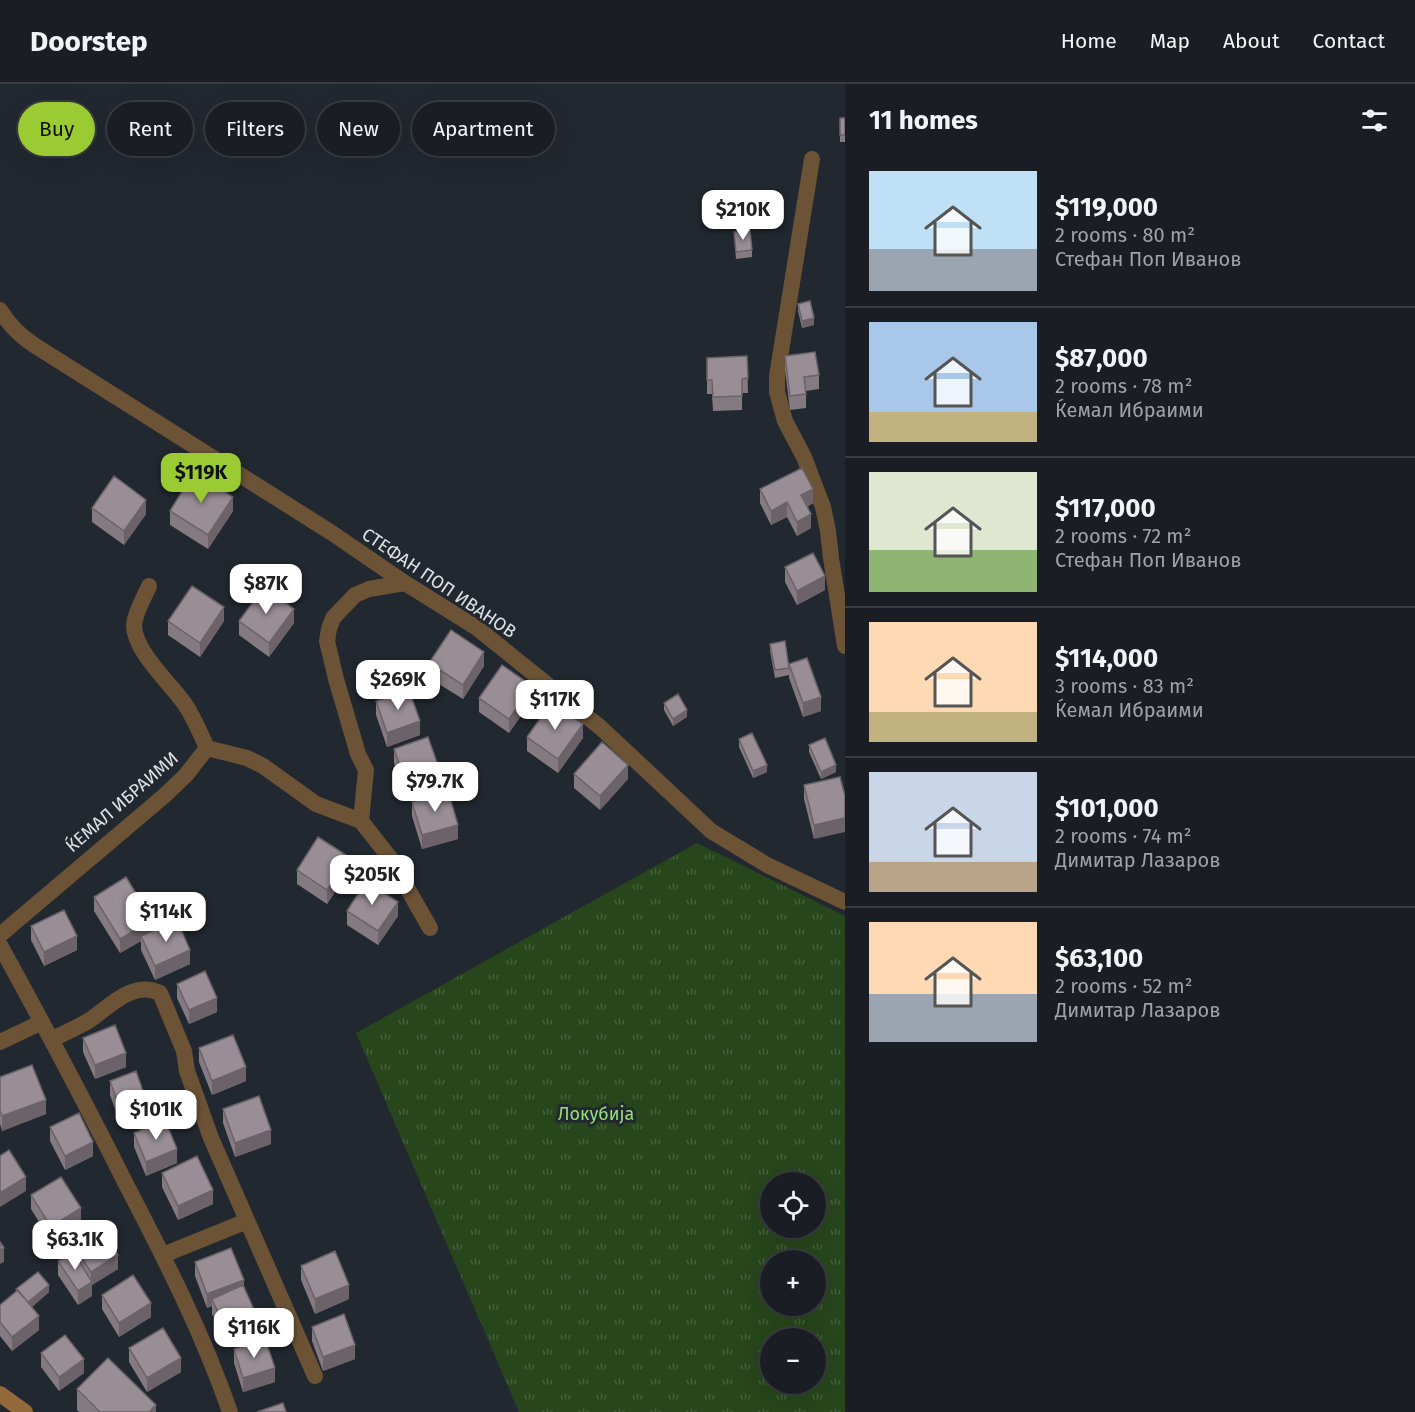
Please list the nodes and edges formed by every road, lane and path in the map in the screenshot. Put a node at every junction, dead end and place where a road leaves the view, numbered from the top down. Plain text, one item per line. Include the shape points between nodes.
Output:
1 (812, 159) dead end
2 (0, 310) edge
3 (405, 583) junction
4 (149, 586) dead end
5 (845, 646) edge
6 (207, 748) junction
7 (361, 820) junction
8 (845, 902) edge
9 (430, 928) dead end
10 (0, 935) edge
11 (0, 945) edge
12 (42, 1022) junction
13 (52, 1039) junction
14 (0, 1042) edge
15 (247, 1221) junction
16 (163, 1255) junction
17 (315, 1376) dead end
18 (0, 1394) edge
19 (25, 1412) edge
20 (230, 1412) edge

1 - 5 street via 777,392 785,421 823,507
2 - 3 street, СТЕФАН ПОП ИВАНОВ via 20,335
3 - 7 street via 355,595 333,618 329,629 327,641 336,679 366,770
3 - 8 street, СТЕФАН ПОП ИВАНОВ via 477,628 582,713 711,831 767,865
4 - 6 street via 135,617 139,644 184,703
6 - 7 street via 247,758 316,804
6 - 10 street, ЌЕМАЛ ИБРАИМИ via 164,795
7 - 9 street via 390,858
11 - 12 street
12 - 13 street
12 - 14 street
13 - 15 street via 90,1020 119,997 152,989 160,993 184,1051 187,1071 211,1138
13 - 16 street
15 - 16 street
15 - 17 street
16 - 20 street via 209,1355
18 - 19 main road

